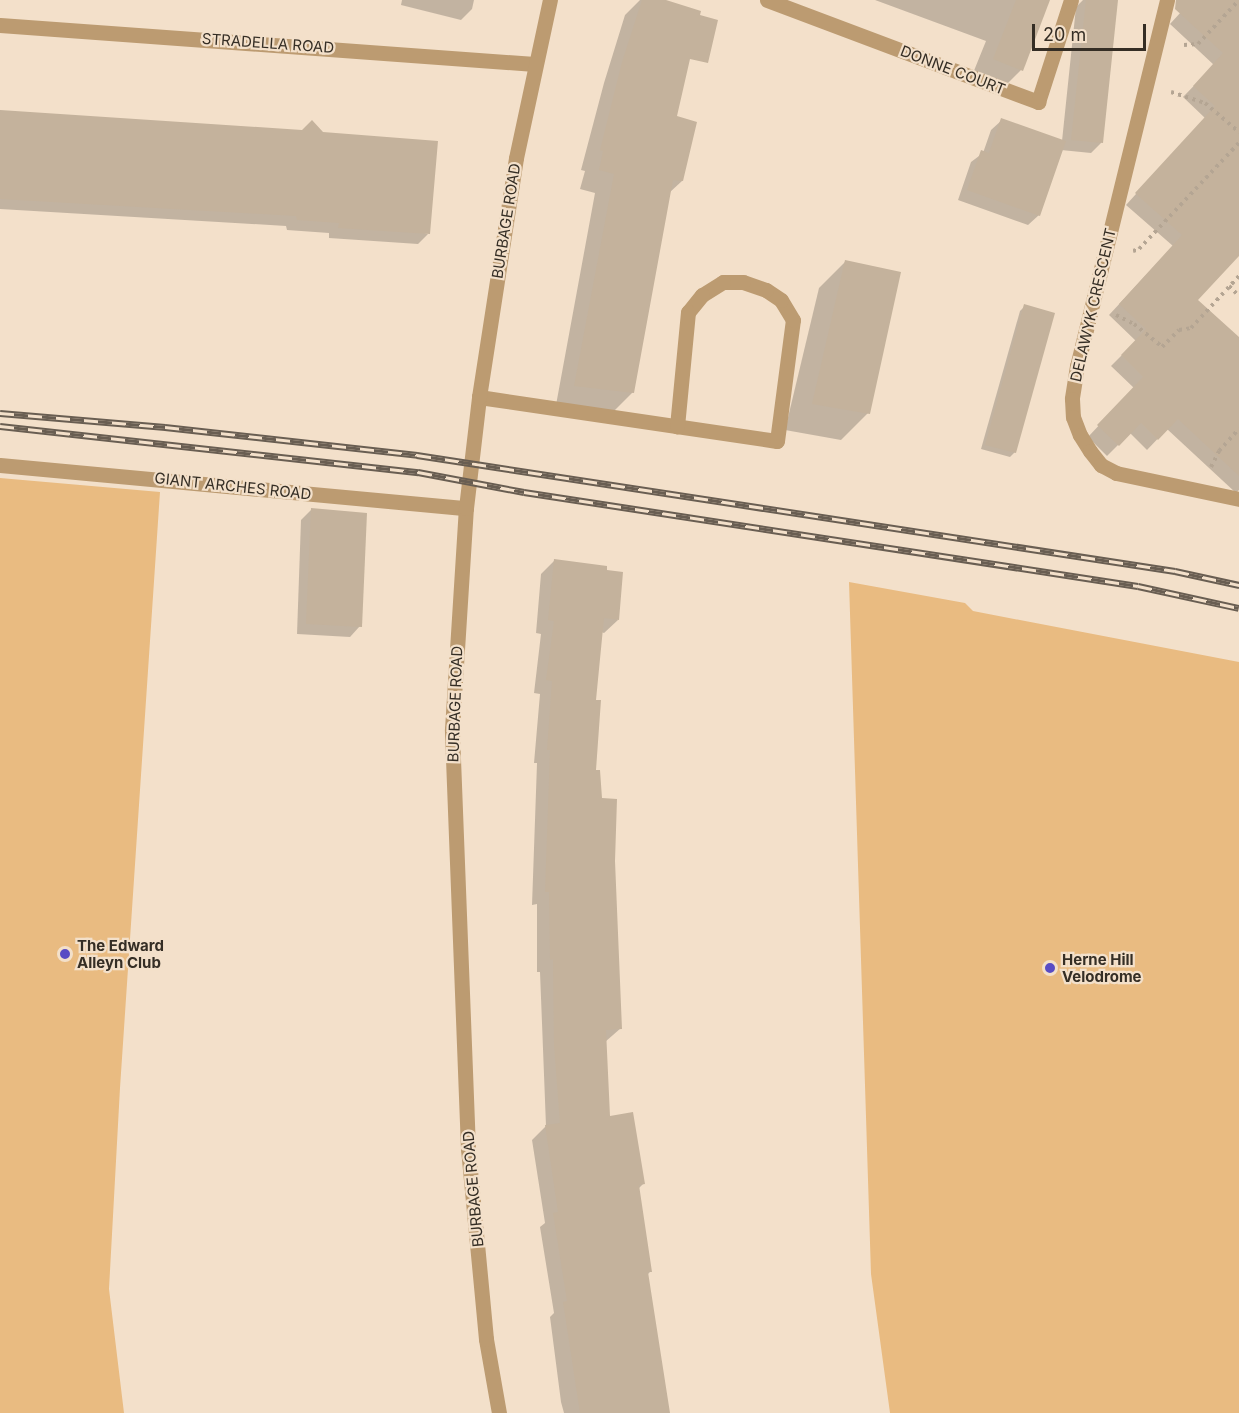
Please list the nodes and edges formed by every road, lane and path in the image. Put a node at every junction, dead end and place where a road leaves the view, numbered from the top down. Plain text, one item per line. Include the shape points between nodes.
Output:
1 (550, 0) edge
2 (767, 0) edge
3 (1071, 0) edge
4 (1167, 0) edge
5 (1239, 0) edge
6 (0, 25) edge
7 (1156, 46) junction
8 (535, 64) junction
9 (1146, 84) junction
10 (1239, 132) edge
11 (1239, 143) edge
12 (1103, 260) junction
13 (1239, 276) edge
14 (1229, 286) junction
15 (1239, 296) edge
16 (1093, 303) junction
17 (479, 397) junction
18 (677, 426) junction
19 (1239, 429) edge
20 (0, 465) edge
21 (1198, 491) junction
22 (1239, 500) edge
23 (466, 508) junction
24 (499, 1413) edge

1 - 8 street, BURBAGE ROAD
2 - 3 street, DONNE COURT via 1038,102
4 - 7 street, DELAWYK CRESCENT
5 - 7 path via 1198,44
6 - 8 street, STRADELLA ROAD
7 - 9 street, DELAWYK CRESCENT
8 - 17 street, BURBAGE ROAD via 516,158
9 - 10 path via 1205,103
9 - 12 street, DELAWYK CRESCENT
11 - 12 path via 1138,249
12 - 16 street, DELAWYK CRESCENT
13 - 14 path
14 - 15 path
14 - 16 path via 1191,328 1179,330 1162,347 1134,324
16 - 21 street, DELAWYK CRESCENT via 1072,399 1080,435 1101,465 1116,473
17 - 18 street
17 - 23 street, BURBAGE ROAD
18 - 18 street via 777,441 793,320 781,300 743,282 723,282 702,295 688,312
19 - 21 path via 1219,451
20 - 23 street, GIANT ARCHES ROAD
21 - 22 street, DELAWYK CRESCENT
23 - 24 street, BURBAGE ROAD via 452,729 468,1149 486,1339

